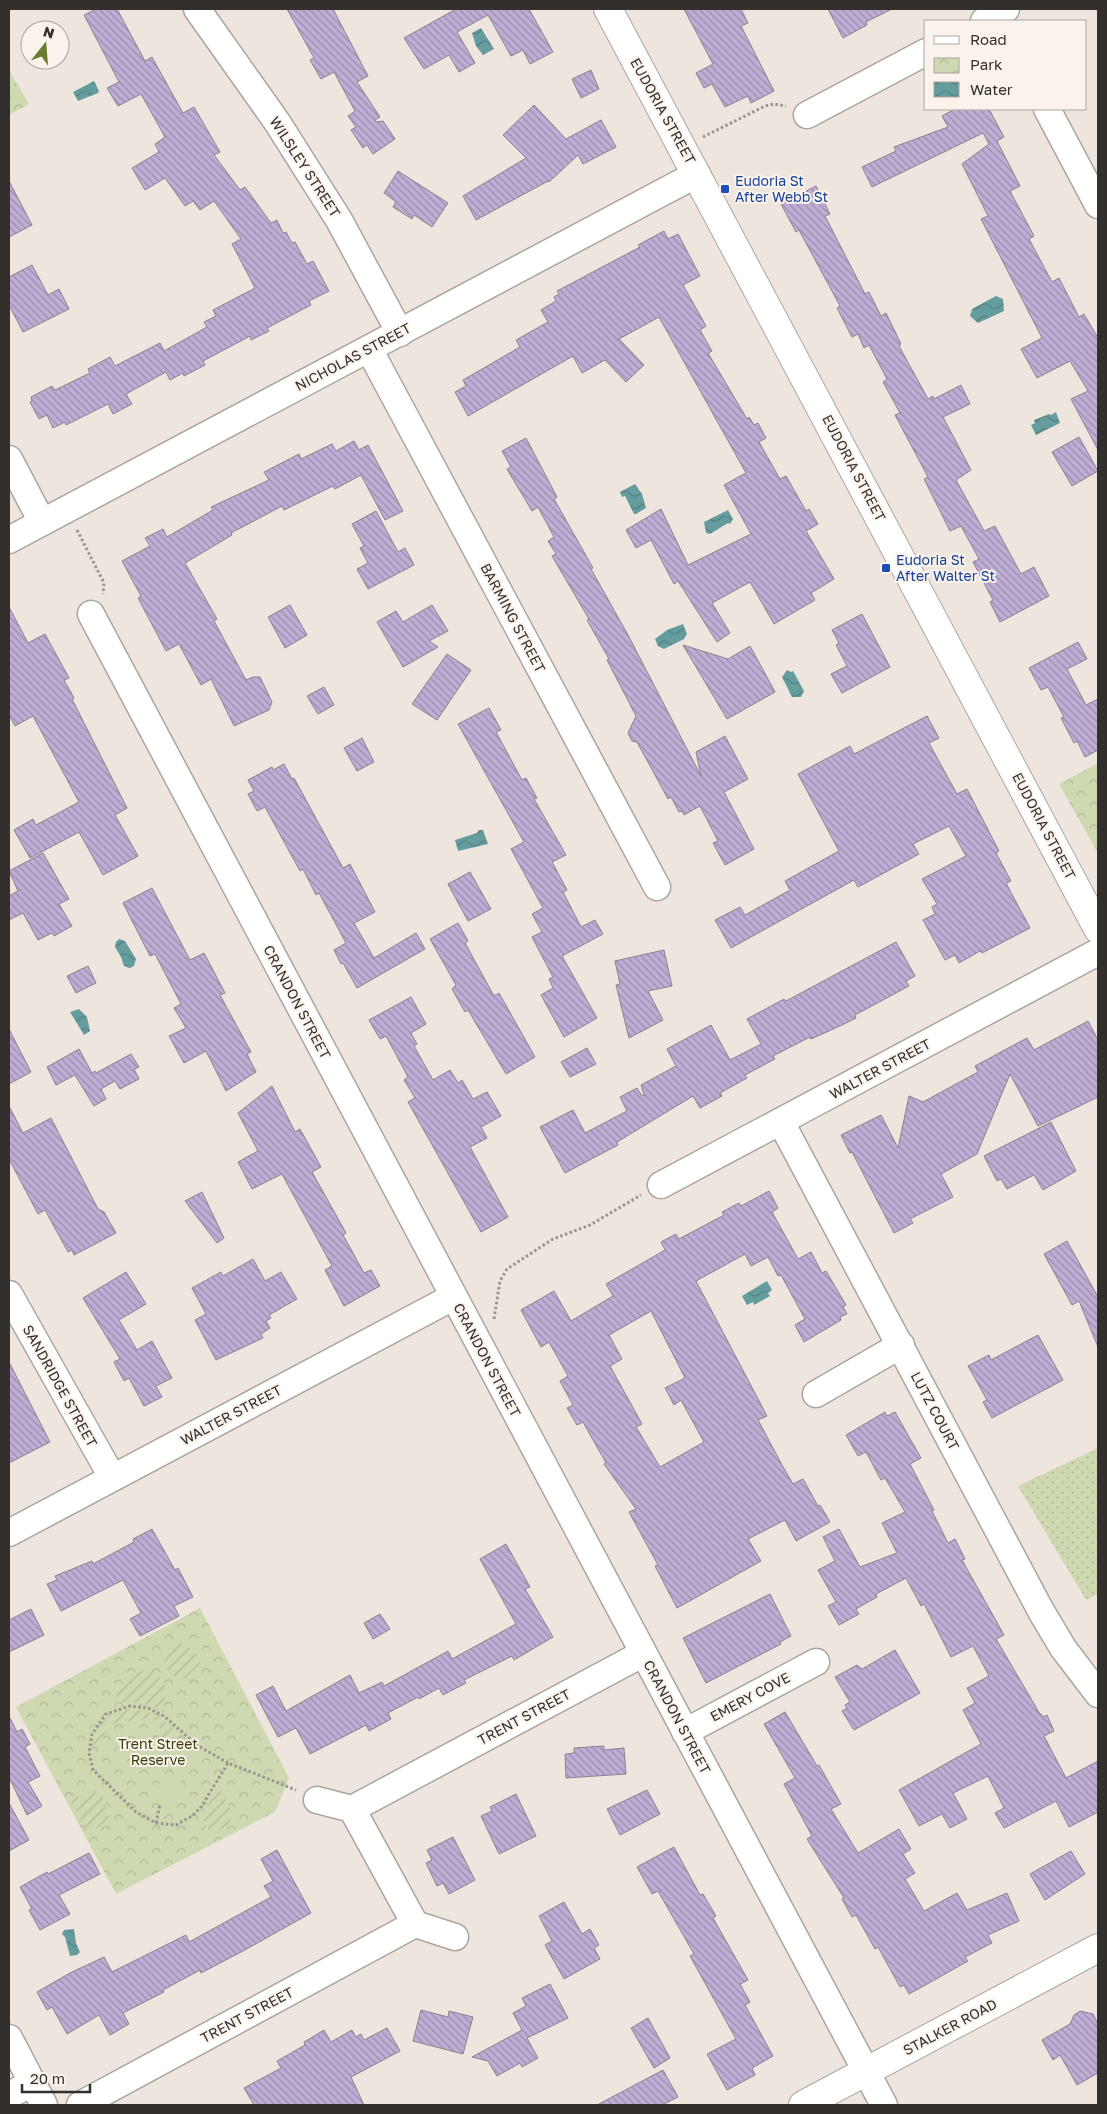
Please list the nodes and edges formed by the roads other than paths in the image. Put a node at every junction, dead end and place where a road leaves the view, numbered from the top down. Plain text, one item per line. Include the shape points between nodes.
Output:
1 (197, 9) edge
2 (608, 9) edge
3 (924, 53) edge
4 (1048, 110) edge
5 (806, 115) road end
6 (697, 174) junction
7 (1098, 205) edge
8 (400, 333) junction
9 (369, 349) junction
10 (9, 459) edge
11 (42, 522) junction
12 (9, 540) edge
13 (91, 614) road end
14 (657, 887) dead end
15 (1098, 929) edge
16 (1098, 952) edge
17 (781, 1122) junction
18 (661, 1185) road end
19 (9, 1294) edge
20 (453, 1297) junction
21 (901, 1344) junction
22 (816, 1394) dead end
23 (112, 1477) junction
24 (9, 1533) edge
25 (642, 1654) junction
26 (816, 1662) dead end
27 (1098, 1694) edge
28 (685, 1732) junction
29 (317, 1800) road end
30 (352, 1809) junction
31 (415, 1924) junction
32 (455, 1937) dead end
33 (1098, 1948) edge
34 (9, 2038) edge
35 (866, 2072) junction
36 (38, 2094) edge
37 (9, 2096) edge
38 (80, 2105) edge
39 (803, 2105) edge
40 (884, 2105) edge

1 - 8 street, WILSLEY STREET via 277,122 329,204
2 - 6 main road, EUDORIA STREET
3 - 5 street
4 - 7 street
6 - 8 street, NICHOLAS STREET
6 - 15 main road, EUDORIA STREET
8 - 9 street, NICHOLAS STREET
9 - 11 street, NICHOLAS STREET
9 - 14 street, BARMING STREET
10 - 11 street
11 - 12 street, NICHOLAS STREET
13 - 20 street, CRANDON STREET
16 - 17 street, WALTER STREET
17 - 18 street, WALTER STREET
17 - 21 street, LUTZ COURT
19 - 23 street, SANDRIDGE STREET
20 - 23 street, WALTER STREET
20 - 25 street, CRANDON STREET
21 - 22 street
21 - 27 street, LUTZ COURT via 1041,1611 1063,1648
23 - 24 street, WALTER STREET
25 - 28 street, CRANDON STREET
25 - 30 street, TRENT STREET
26 - 28 street, EMERY COVE
28 - 35 street, CRANDON STREET
29 - 30 street
30 - 31 street
31 - 32 street
31 - 38 street, TRENT STREET
33 - 35 main road, STALKER ROAD
34 - 36 street
35 - 39 main road, STALKER ROAD
35 - 40 street, CRANDON STREET
36 - 37 street

